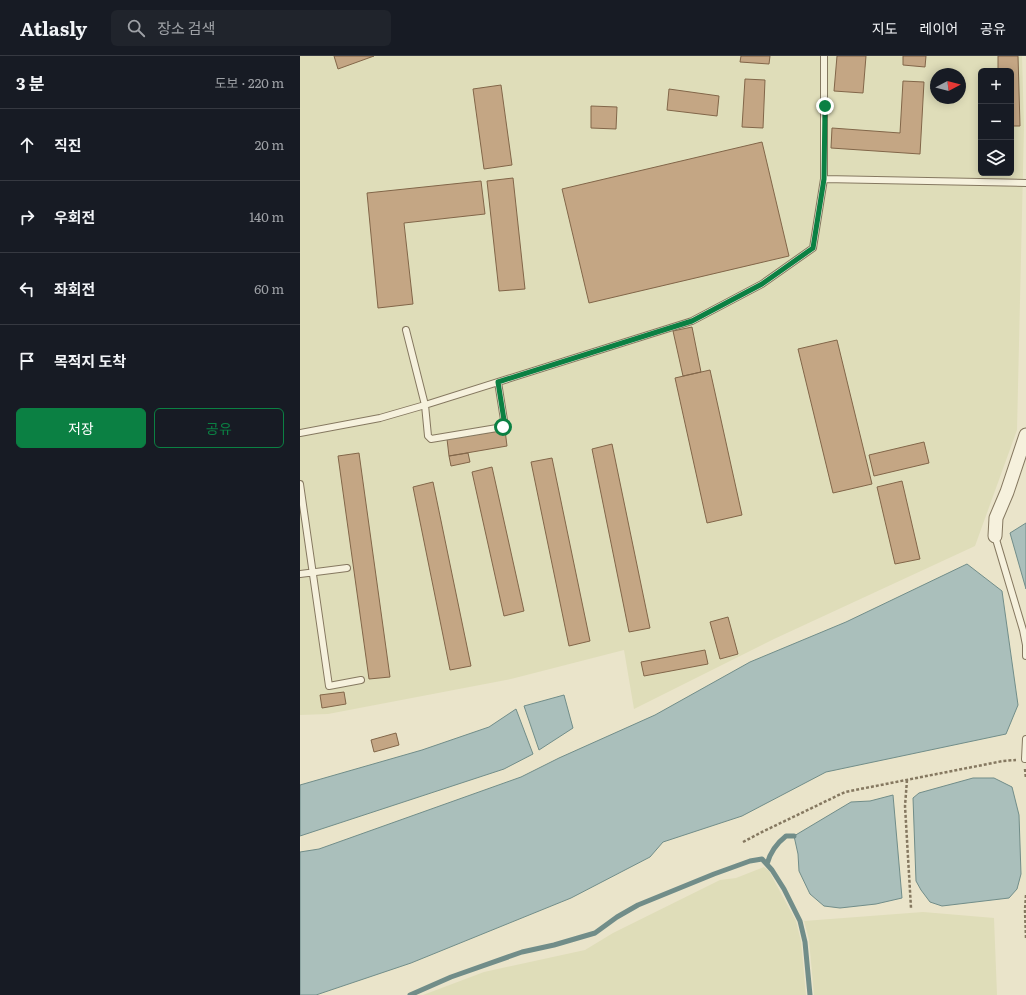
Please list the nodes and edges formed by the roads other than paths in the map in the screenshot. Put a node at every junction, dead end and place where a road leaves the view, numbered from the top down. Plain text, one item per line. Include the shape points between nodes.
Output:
1 (824, 56) edge
2 (824, 179) junction
3 (1026, 183) edge
4 (406, 330) dead end
5 (498, 382) junction
6 (425, 405) junction
7 (300, 433) edge
8 (1026, 436) edge
9 (300, 484) edge
10 (995, 536) joint
11 (347, 568) dead end
12 (313, 572) junction
13 (300, 574) edge
14 (1026, 656) edge
15 (360, 680) dead end
16 (1026, 739) edge
17 (1025, 759) edge

1 - 2 lane
2 - 3 lane
2 - 5 lane via 813,248 762,284 692,321
4 - 6 lane
5 - 6 lane
5 - 6 lane via 503,427 431,439 428,436
6 - 7 lane via 380,418
8 - 10 street via 996,518
9 - 12 lane
10 - 14 lane via 1023,630
11 - 12 lane
12 - 13 lane
12 - 15 lane via 329,686
16 - 17 lane

